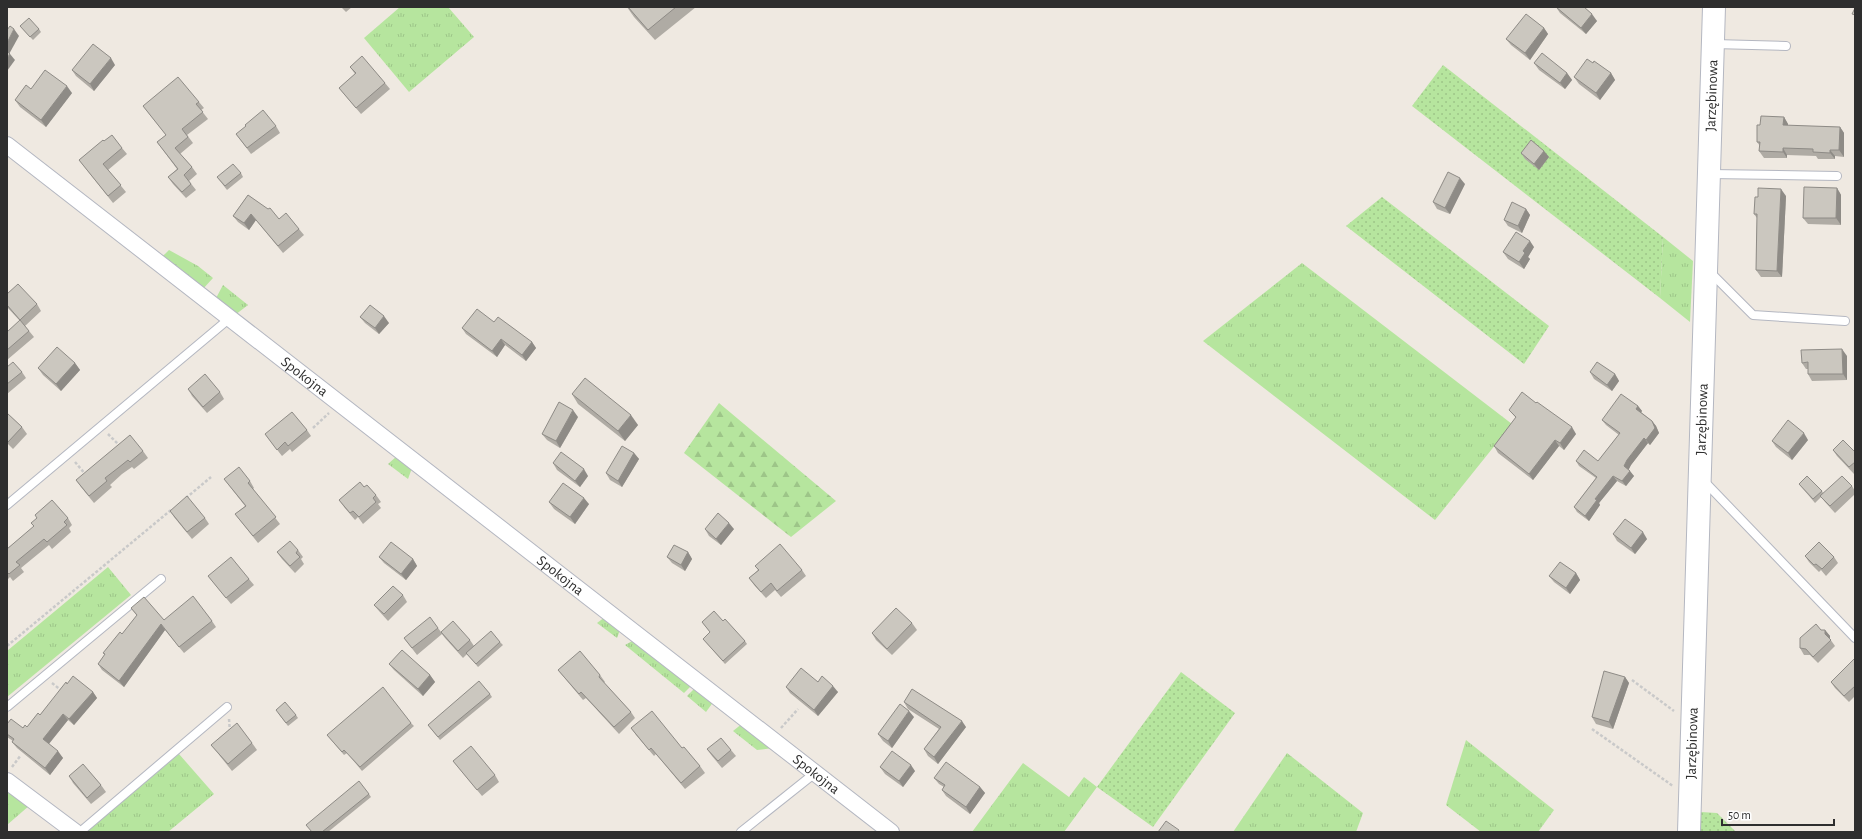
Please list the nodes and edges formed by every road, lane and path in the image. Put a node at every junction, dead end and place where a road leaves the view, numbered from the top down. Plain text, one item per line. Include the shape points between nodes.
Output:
1 (1714, 7) edge
2 (1713, 44) junction
3 (1786, 46) dead end
4 (7, 145) edge
5 (1709, 174) junction
6 (1837, 176) dead end
7 (1706, 269) junction
8 (230, 318) junction
9 (1845, 321) dead end
10 (340, 403) junction
11 (101, 426) junction
12 (313, 428) dead end
13 (122, 448) edge
14 (68, 454) junction
15 (86, 475) edge
16 (212, 477) dead end
17 (1700, 477) junction
18 (181, 502) edge
19 (7, 505) edge
20 (175, 507) edge
21 (161, 579) dead end
22 (1855, 638) edge
23 (7, 646) edge
24 (1632, 680) dead end
25 (7, 708) edge
26 (227, 708) dead end
27 (798, 709) dead end
28 (1692, 724) junction
29 (1592, 729) dead end
30 (772, 739) junction
31 (22, 755) edge
32 (815, 773) junction
33 (9, 775) edge
34 (1690, 798) junction
35 (75, 832) edge
36 (80, 832) edge
37 (741, 832) edge
38 (891, 832) edge
39 (1689, 832) edge

1 - 2 street, Jarzębinowa
2 - 3 lane
2 - 5 street, Jarzębinowa
4 - 8 street, Spokojna
5 - 6 lane
5 - 7 street, Jarzębinowa
7 - 9 lane via 1753,315
7 - 17 street, Jarzębinowa
8 - 10 street, Spokojna
8 - 11 lane
10 - 12 path
10 - 30 street, Spokojna
11 - 13 path
11 - 14 lane
14 - 15 path
14 - 19 lane
16 - 18 path
17 - 22 lane
17 - 28 street, Jarzębinowa
20 - 23 path
21 - 25 lane
24 - 28 path
26 - 36 lane
27 - 30 path
28 - 34 street, Jarzębinowa
29 - 34 path
30 - 32 street, Spokojna
31 - 33 path
32 - 37 lane
32 - 38 street, Spokojna
33 - 35 street
34 - 39 street, Jarzębinowa

